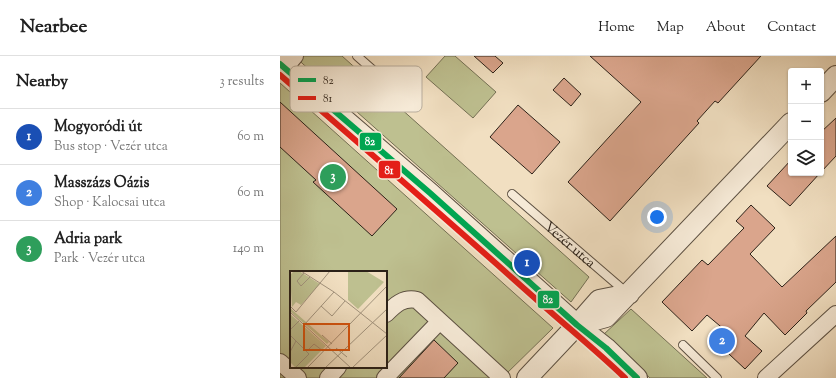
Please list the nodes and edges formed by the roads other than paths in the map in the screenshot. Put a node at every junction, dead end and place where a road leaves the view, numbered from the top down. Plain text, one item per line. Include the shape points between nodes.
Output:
1 (357, 56) edge
2 (368, 66) edge
3 (836, 76) edge
4 (824, 89) edge
5 (341, 112) edge
6 (788, 126) edge
7 (512, 194) dead end
8 (629, 294) junction
9 (387, 313) edge
10 (836, 314) edge
11 (440, 321) junction
12 (577, 325) junction
13 (683, 345) dead end
14 (280, 362) edge
15 (337, 368) edge
16 (298, 378) edge
17 (328, 378) edge
18 (384, 378) edge
19 (502, 378) edge
20 (527, 378) edge
21 (637, 378) edge
22 (717, 378) edge
23 (766, 378) edge

1 - 2 lane
3 - 4 street
5 - 12 street
6 - 8 street
7 - 8 lane, Vezér utca
8 - 12 street via 606,317
9 - 11 street via 402,301 411,299 417,300
10 - 23 street
11 - 18 street
11 - 19 street
12 - 20 street
12 - 21 street
13 - 22 lane
14 - 16 street
15 - 17 street

